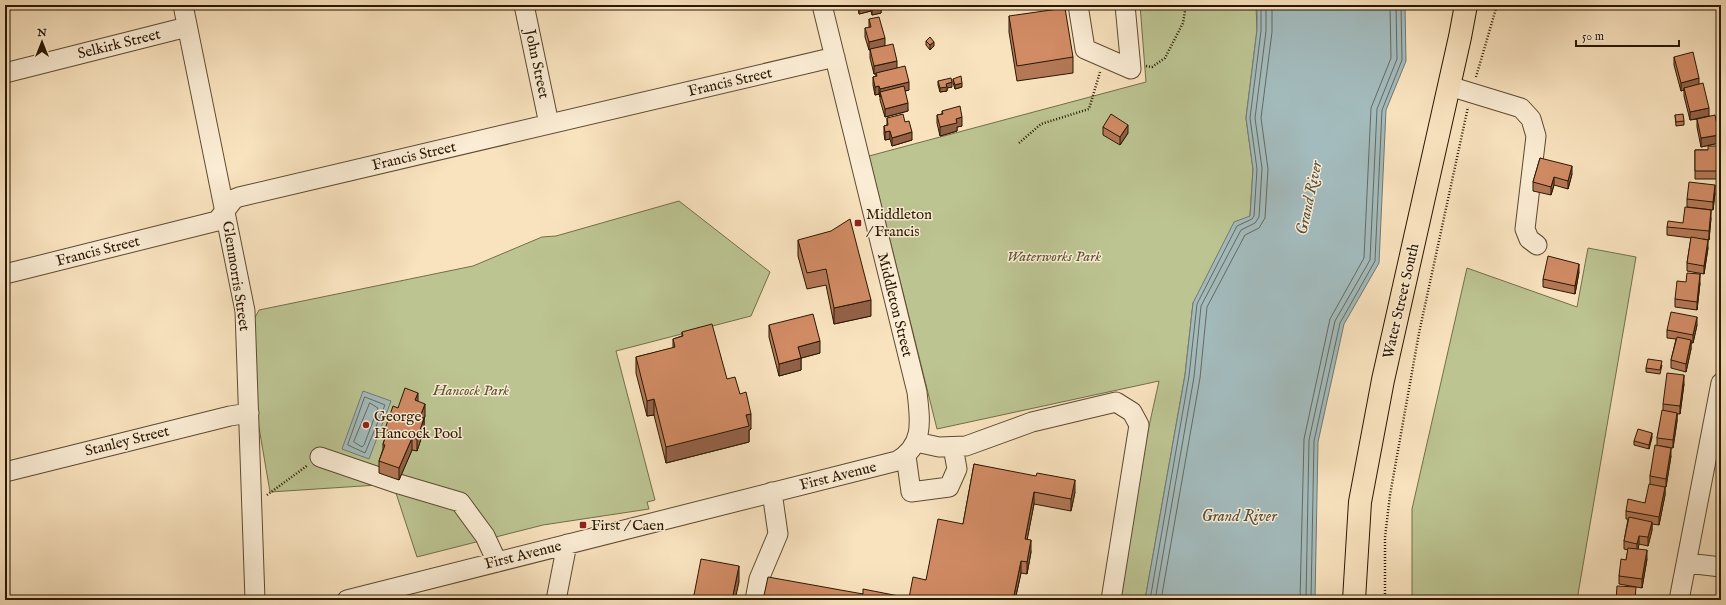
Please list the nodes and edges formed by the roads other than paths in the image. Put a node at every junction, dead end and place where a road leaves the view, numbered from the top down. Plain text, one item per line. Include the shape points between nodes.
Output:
1 (183, 5) edge
2 (524, 5) edge
3 (822, 5) edge
4 (1078, 5) edge
5 (1125, 5) edge
6 (1466, 5) edge
7 (188, 27) junction
8 (835, 57) junction
9 (5, 73) edge
10 (1449, 86) junction
11 (549, 124) junction
12 (225, 210) junction
13 (1537, 244) dead end
14 (5, 274) edge
15 (1721, 383) edge
16 (249, 412) junction
17 (953, 447) junction
18 (911, 449) junction
19 (320, 457) road end
20 (5, 472) edge
21 (772, 492) junction
22 (567, 544) junction
23 (496, 562) junction
24 (1686, 563) junction
25 (1721, 567) edge
26 (254, 600) edge
27 (346, 600) edge
28 (556, 600) edge
29 (755, 600) edge
30 (1111, 600) edge
31 (1354, 600) edge
32 (1679, 600) edge

1 - 7 street, Glenmorris Street
2 - 11 street, John Street
3 - 8 street, Middleton Street
4 - 5 street via 1085,49 1104,58 1131,65
6 - 10 main road, Water Street South
7 - 9 street, Selkirk Street
7 - 12 street, Glenmorris Street
8 - 11 street, Francis Street
8 - 18 street, Middleton Street via 916,392 919,424
10 - 13 street via 1521,108 1531,119 1536,136 1525,228 1529,239
10 - 31 main road, Water Street South via 1383,380 1360,502
11 - 12 street, Francis Street via 239,197
12 - 14 street, Francis Street via 217,221
12 - 16 street, Glenmorris Street via 245,311
15 - 24 street
16 - 20 street, Stanley Street
16 - 26 street, Glenmorris Street
17 - 18 street
17 - 18 street, Middleton Street via 957,469 949,487 911,492
17 - 30 street via 966,446 1032,422 1116,402 1132,412 1139,425
18 - 21 street, First Avenue via 897,461
19 - 23 street via 460,502 485,536
21 - 22 street, First Avenue
21 - 29 street via 778,534 759,579
22 - 23 street, First Avenue
22 - 28 street
23 - 27 street, First Avenue
24 - 25 street
24 - 32 street

